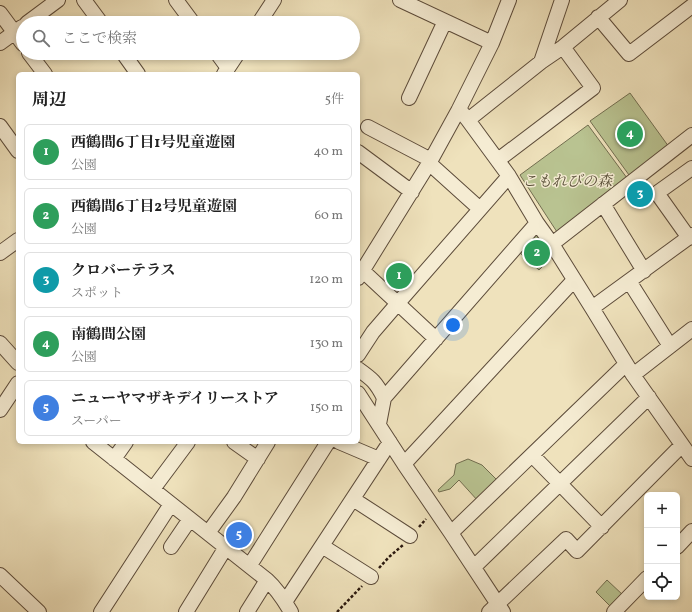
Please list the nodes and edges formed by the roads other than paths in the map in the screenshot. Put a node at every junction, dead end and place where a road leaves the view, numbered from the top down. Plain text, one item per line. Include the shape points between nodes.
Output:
1 (58, 0) edge
2 (84, 0) edge
3 (176, 0) edge
4 (274, 0) edge
5 (400, 0) edge
6 (509, 0) edge
7 (562, 0) edge
8 (620, 0) edge
9 (692, 6) edge
10 (0, 12) edge
11 (36, 16) edge
12 (96, 16) edge
13 (188, 16) edge
14 (264, 16) edge
15 (598, 17) junction
16 (445, 21) junction
17 (16, 26) edge
18 (16, 31) edge
19 (492, 43) junction
20 (0, 44) edge
21 (563, 47) junction
22 (35, 60) edge
23 (128, 60) edge
24 (220, 60) edge
25 (233, 60) edge
26 (541, 62) junction
27 (226, 71) edge
28 (44, 72) edge
29 (137, 72) edge
30 (409, 98) dead end
31 (459, 109) junction
32 (468, 120) junction
33 (0, 126) edge
34 (368, 127) dead end
35 (692, 135) edge
36 (16, 148) edge
37 (360, 153) edge
38 (498, 160) junction
39 (430, 162) junction
40 (692, 168) edge
41 (509, 176) junction
42 (412, 192) junction
43 (603, 204) junction
44 (480, 209) junction
45 (537, 223) junction
46 (690, 236) edge
47 (16, 241) edge
48 (552, 244) junction
49 (2, 248) edge
50 (644, 270) junction
51 (360, 274) edge
52 (574, 280) junction
53 (629, 282) junction
54 (398, 303) junction
55 (592, 308) junction
56 (692, 329) edge
57 (436, 339) junction
58 (0, 343) edge
59 (670, 346) junction
60 (360, 352) edge
61 (16, 362) edge
62 (629, 369) junction
63 (360, 370) edge
64 (370, 377) junction
65 (16, 386) edge
66 (360, 390) edge
67 (360, 395) edge
68 (648, 397) junction
69 (384, 398) junction
70 (0, 410) edge
71 (379, 424) junction
72 (390, 442) junction
73 (95, 444) edge
74 (125, 444) edge
75 (187, 444) edge
76 (237, 444) edge
77 (267, 444) edge
78 (327, 444) edge
79 (344, 444) edge
80 (682, 445) junction
81 (532, 455) junction
82 (692, 458) edge
83 (114, 459) junction
84 (258, 459) junction
85 (379, 459) junction
86 (404, 464) junction
87 (560, 483) junction
88 (153, 489) junction
89 (353, 499) junction
90 (170, 504) junction
91 (190, 519) junction
92 (602, 527) junction
93 (692, 531) edge
94 (208, 533) junction
95 (451, 533) junction
96 (410, 536) road end
97 (680, 544) edge
98 (322, 546) junction
99 (172, 547) dead end
100 (226, 547) junction
101 (250, 566) junction
102 (474, 567) junction
103 (0, 575) edge
104 (371, 577) road end
105 (267, 580) junction
106 (644, 581) edge
107 (288, 607) edge
108 (496, 609) edge
109 (39, 612) edge
110 (101, 612) edge
111 (186, 612) edge
112 (247, 612) edge
113 (614, 612) edge

1 - 11 street
2 - 12 street
3 - 13 street
4 - 14 street
5 - 16 street
6 - 19 street
7 - 26 street
8 - 15 street
9 - 15 street via 629,54
10 - 17 street
15 - 21 street
16 - 19 street
16 - 30 street
18 - 20 street
19 - 31 street
21 - 26 street
21 - 38 street via 593,88
22 - 28 street
23 - 29 street
24 - 27 street
25 - 27 street
26 - 32 street
31 - 32 street
31 - 39 street
32 - 38 street
33 - 36 street
34 - 39 street
35 - 43 street
37 - 42 street
38 - 41 street
39 - 42 street
39 - 44 street
40 - 46 street via 657,193
41 - 44 street
41 - 45 street
42 - 51 street
43 - 48 street
43 - 50 street
44 - 54 street
45 - 48 street
45 - 57 street
46 - 50 street
47 - 49 street
48 - 52 street
50 - 53 street
51 - 54 street
52 - 55 street
52 - 86 street
53 - 55 street
53 - 59 street
54 - 57 street
54 - 60 street
55 - 62 street
56 - 59 street
57 - 69 street
58 - 61 street
59 - 62 street
62 - 68 street
62 - 81 street
63 - 64 street
64 - 66 street
64 - 69 street
65 - 70 street
67 - 71 street
68 - 80 street
68 - 87 street
69 - 71 street
71 - 72 street
72 - 85 street
72 - 86 street
73 - 83 street
74 - 83 street
75 - 88 street
76 - 84 street
77 - 84 street
78 - 101 street
79 - 85 street
80 - 82 street
80 - 92 street
81 - 87 street
81 - 95 street
83 - 88 street
84 - 94 street
85 - 89 street
86 - 95 street
87 - 92 street
87 - 102 street
88 - 90 street
89 - 96 street
89 - 98 street
90 - 91 street
90 - 110 street
91 - 94 street
91 - 99 street
92 - 108 street via 577,550 566,539
93 - 97 street
94 - 100 street
95 - 102 street
98 - 104 street
98 - 107 street
100 - 101 street
100 - 111 street
101 - 105 street
102 - 108 street
103 - 109 street
105 - 107 street
105 - 112 street
106 - 113 street

